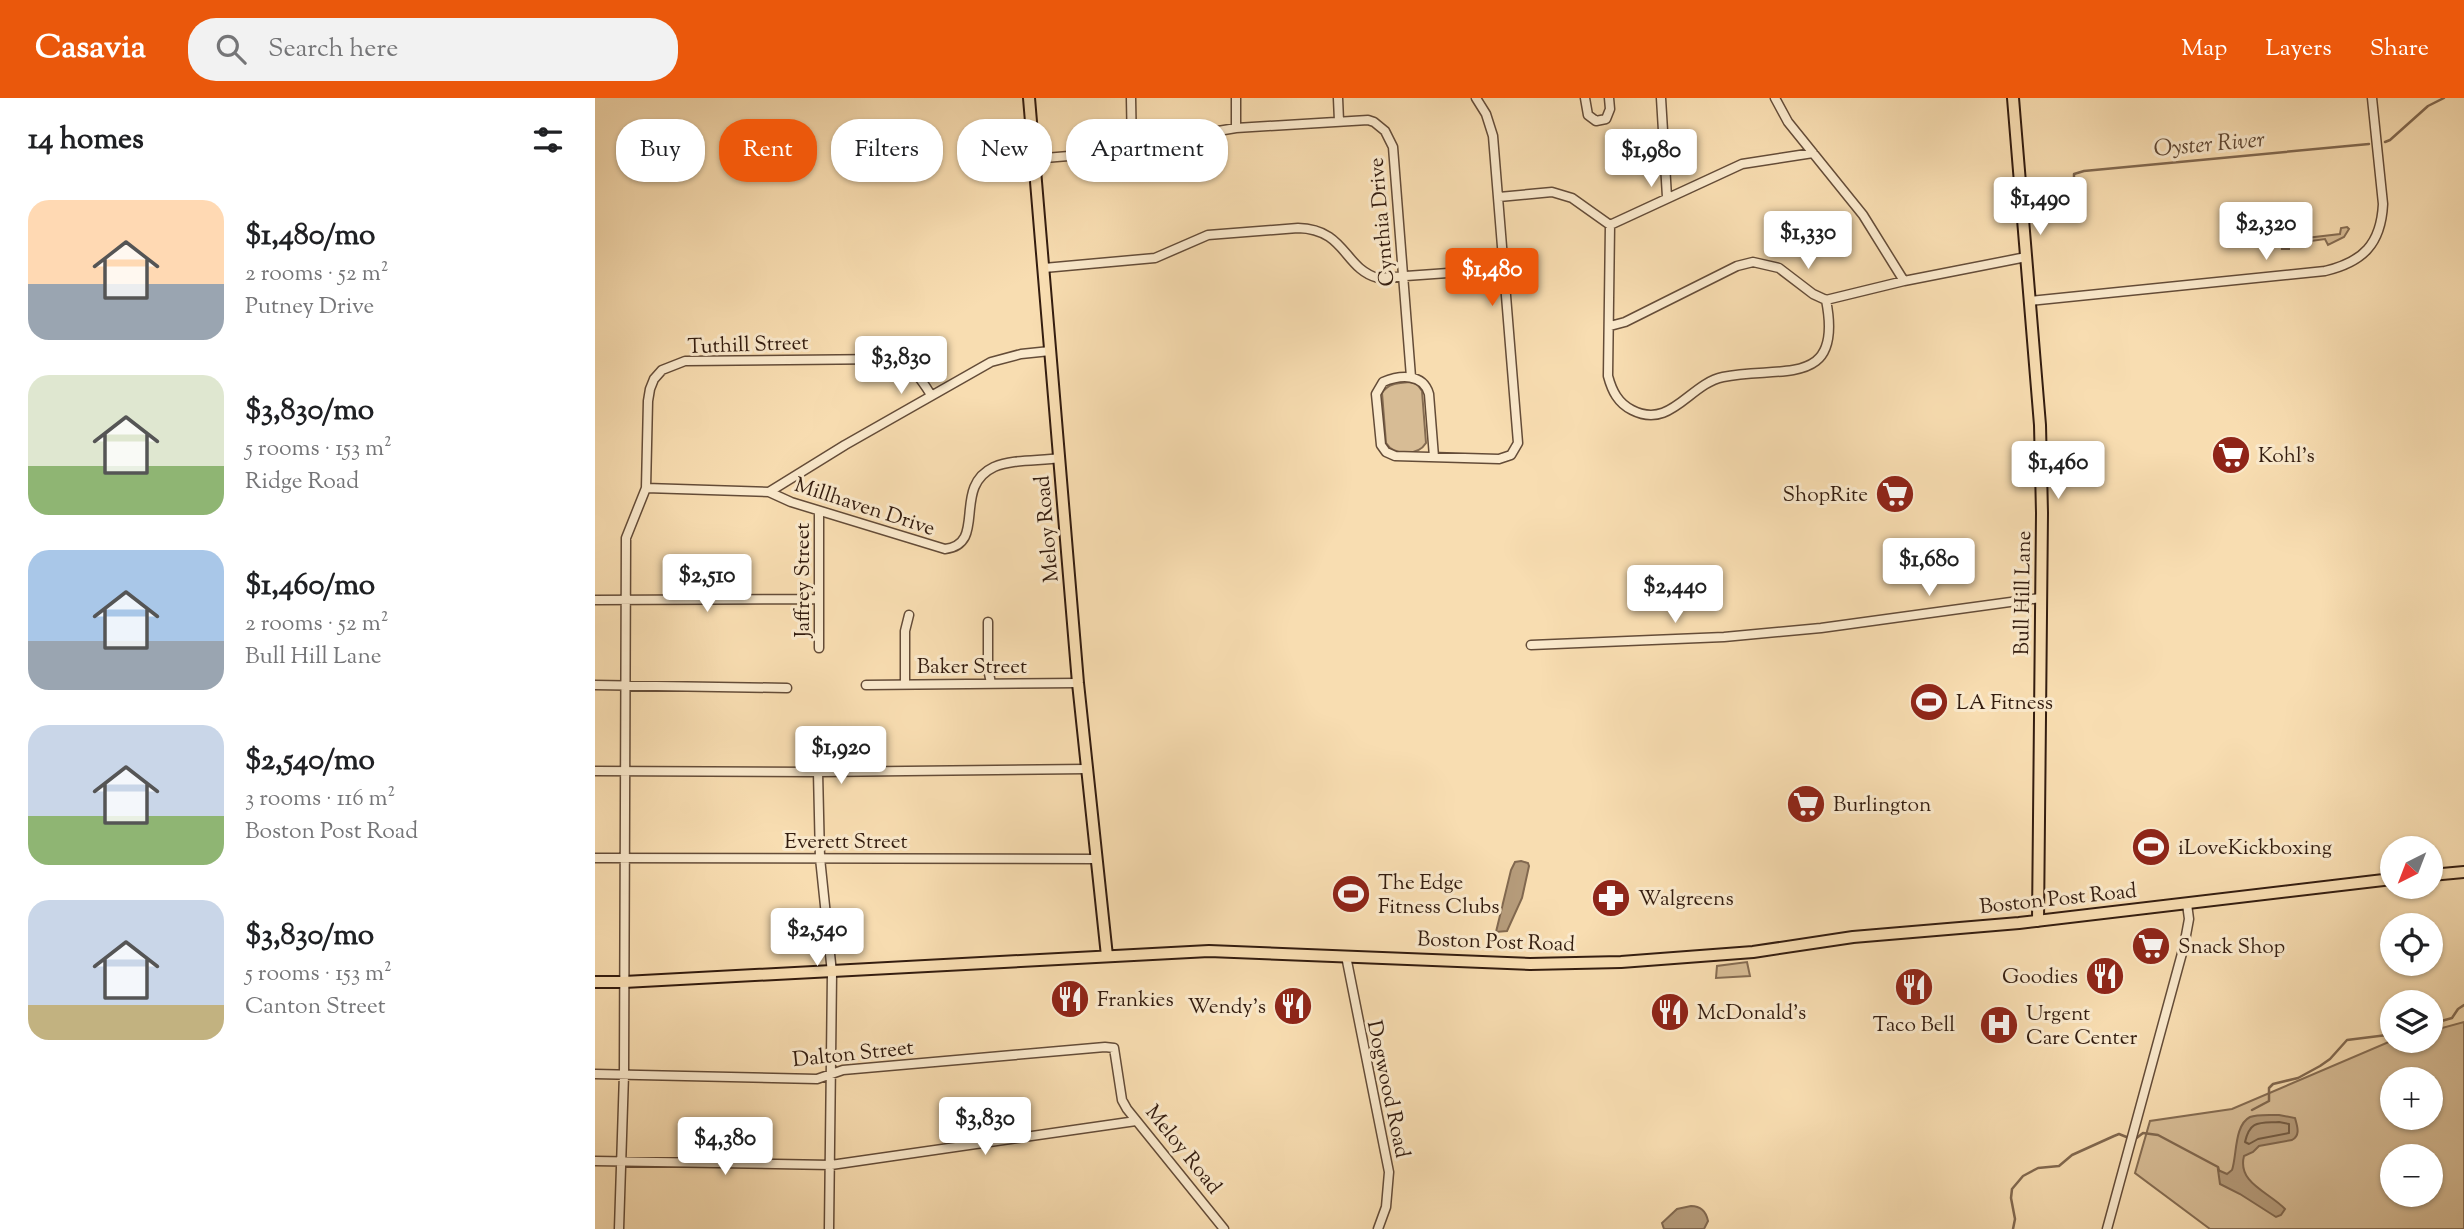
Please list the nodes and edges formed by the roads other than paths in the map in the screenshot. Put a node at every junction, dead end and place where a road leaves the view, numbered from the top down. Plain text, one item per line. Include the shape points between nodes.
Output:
1 (1029, 98) edge
2 (1131, 98) edge
3 (1236, 98) edge
4 (1338, 98) edge
5 (1476, 98) edge
6 (1585, 98) edge
7 (1609, 98) edge
8 (1661, 98) edge
9 (1775, 98) edge
10 (2013, 98) edge
11 (2372, 98) edge
12 (1030, 119) edge
13 (1131, 119) edge
14 (1339, 121) junction
15 (1235, 128) junction
16 (1228, 129) edge
17 (1813, 153) junction
18 (1035, 182) edge
19 (1499, 197) junction
20 (1667, 197) junction
21 (1610, 225) junction
22 (2026, 257) junction
23 (1044, 268) junction
24 (1504, 269) junction
25 (1404, 277) junction
26 (1904, 281) junction
27 (1826, 300) junction
28 (2029, 301) junction
29 (1610, 326) junction
30 (1050, 351) junction
31 (1411, 377) junction
32 (931, 395) junction
33 (1434, 457) junction
34 (1060, 458) junction
35 (646, 488) junction
36 (769, 492) junction
37 (819, 511) junction
38 (2040, 598) junction
39 (595, 600) edge
40 (625, 600) junction
41 (819, 600) junction
42 (909, 615) dead end
43 (988, 622) dead end
44 (1531, 645) dead end
45 (819, 648) dead end
46 (991, 683) junction
47 (1078, 683) junction
48 (905, 684) junction
49 (595, 685) edge
50 (625, 685) junction
51 (866, 685) dead end
52 (787, 688) dead end
53 (1087, 769) junction
54 (595, 771) edge
55 (623, 771) junction
56 (818, 772) junction
57 (595, 858) edge
58 (623, 858) junction
59 (820, 858) junction
60 (1096, 859) junction
61 (2464, 872) edge
62 (2443, 874) edge
63 (2380, 880) edge
64 (2187, 904) junction
65 (2038, 921) junction
66 (1107, 956) junction
67 (1346, 956) junction
68 (832, 973) junction
69 (595, 982) edge
70 (624, 982) junction
71 (1114, 1048) joint
72 (595, 1074) edge
73 (624, 1074) junction
74 (831, 1074) junction
75 (1136, 1121) junction
76 (595, 1161) edge
77 (621, 1161) junction
78 (831, 1165) junction
79 (619, 1229) edge
80 (829, 1229) edge
81 (1224, 1229) edge
82 (1378, 1229) edge
83 (2107, 1229) edge

1 - 12 main road, Meloy Road
2 - 13 street
3 - 15 street
4 - 14 street
5 - 19 street via 1491,127
6 - 7 street via 1588,115 1596,121 1609,114
8 - 20 street
9 - 17 street
10 - 22 main road, Bull Hill Lane
11 - 28 street via 2382,221 2373,242 2353,262 2325,271
14 - 15 street, Cynthia Drive
14 - 25 street, Cynthia Drive via 1374,122 1389,136
15 - 16 street, Cynthia Drive
17 - 20 street via 1742,164
17 - 26 street via 1863,215
18 - 23 main road, Meloy Road
19 - 21 street via 1552,192 1571,198
19 - 24 street
20 - 21 street
21 - 29 street
22 - 26 street
22 - 28 main road, Bull Hill Lane
23 - 25 street via 1155,258 1208,235 1310,228 1339,243 1371,276
23 - 30 main road, Meloy Road
24 - 25 street
24 - 33 street via 1517,448 1499,459
25 - 31 street, Cynthia Drive
26 - 27 street
27 - 29 street via 1779,268 1753,262
27 - 29 street via 1829,337 1811,364 1794,371 1719,379 1659,415 1637,412 1616,397 1608,376
28 - 38 main road, Bull Hill Lane via 2040,425
30 - 32 street via 991,362
30 - 34 main road, Meloy Road
31 - 33 street via 1429,391
31 - 33 street via 1388,380 1378,389 1381,445 1391,455
32 - 35 street, Tuthill Street via 916,372 889,359 685,361 658,374 650,389
32 - 36 street
34 - 37 street, Millhaven Drive via 1003,464 988,471 971,494 966,537 950,549
34 - 47 main road, Meloy Road
35 - 36 street, Millhaven Drive
35 - 40 street, Tuthill Street via 626,538
36 - 37 street, Millhaven Drive
37 - 41 street, Jaffrey Street
38 - 44 street via 1724,637
38 - 65 main road, Bull Hill Lane
39 - 40 street
40 - 41 street
40 - 50 street, Tuthill Street
41 - 45 street, Jaffrey Street
42 - 48 street
43 - 46 street
46 - 47 street, Baker Street
46 - 48 street, Baker Street
47 - 53 main road, Meloy Road
48 - 51 street, Baker Street
49 - 50 street
50 - 52 street
50 - 55 street, Tuthill Street
53 - 56 street
53 - 60 main road, Meloy Road
54 - 55 street
55 - 56 street
55 - 58 street, Tuthill Street
56 - 59 street
57 - 58 street, Everett Street
58 - 59 street, Everett Street
58 - 70 street, Tuthill Street
59 - 60 street, Everett Street
59 - 68 street
60 - 66 main road, Meloy Road
61 - 62 main road
63 - 64 main road, Boston Post Road
64 - 65 main road, Boston Post Road
64 - 83 street via 2184,946
65 - 67 main road, Boston Post Road via 1621,962 1530,964
66 - 67 main road, Boston Post Road via 1209,951
66 - 68 main road, Boston Post Road
67 - 82 street, Dogwood Road via 1389,1172 1386,1207
68 - 70 main road, Boston Post Road
68 - 74 street
69 - 70 main road, Boston Post Road
70 - 73 street, Tuthill Street
71 - 74 street, Dalton Street
71 - 75 street, Meloy Road via 1122,1100
72 - 73 street, Dalton Street
73 - 74 street, Dalton Street via 817,1079
73 - 77 street, Tuthill Street
74 - 78 street
75 - 78 street
75 - 81 street, Meloy Road
76 - 77 street
77 - 78 street
77 - 79 street, Tuthill Street
78 - 80 street

